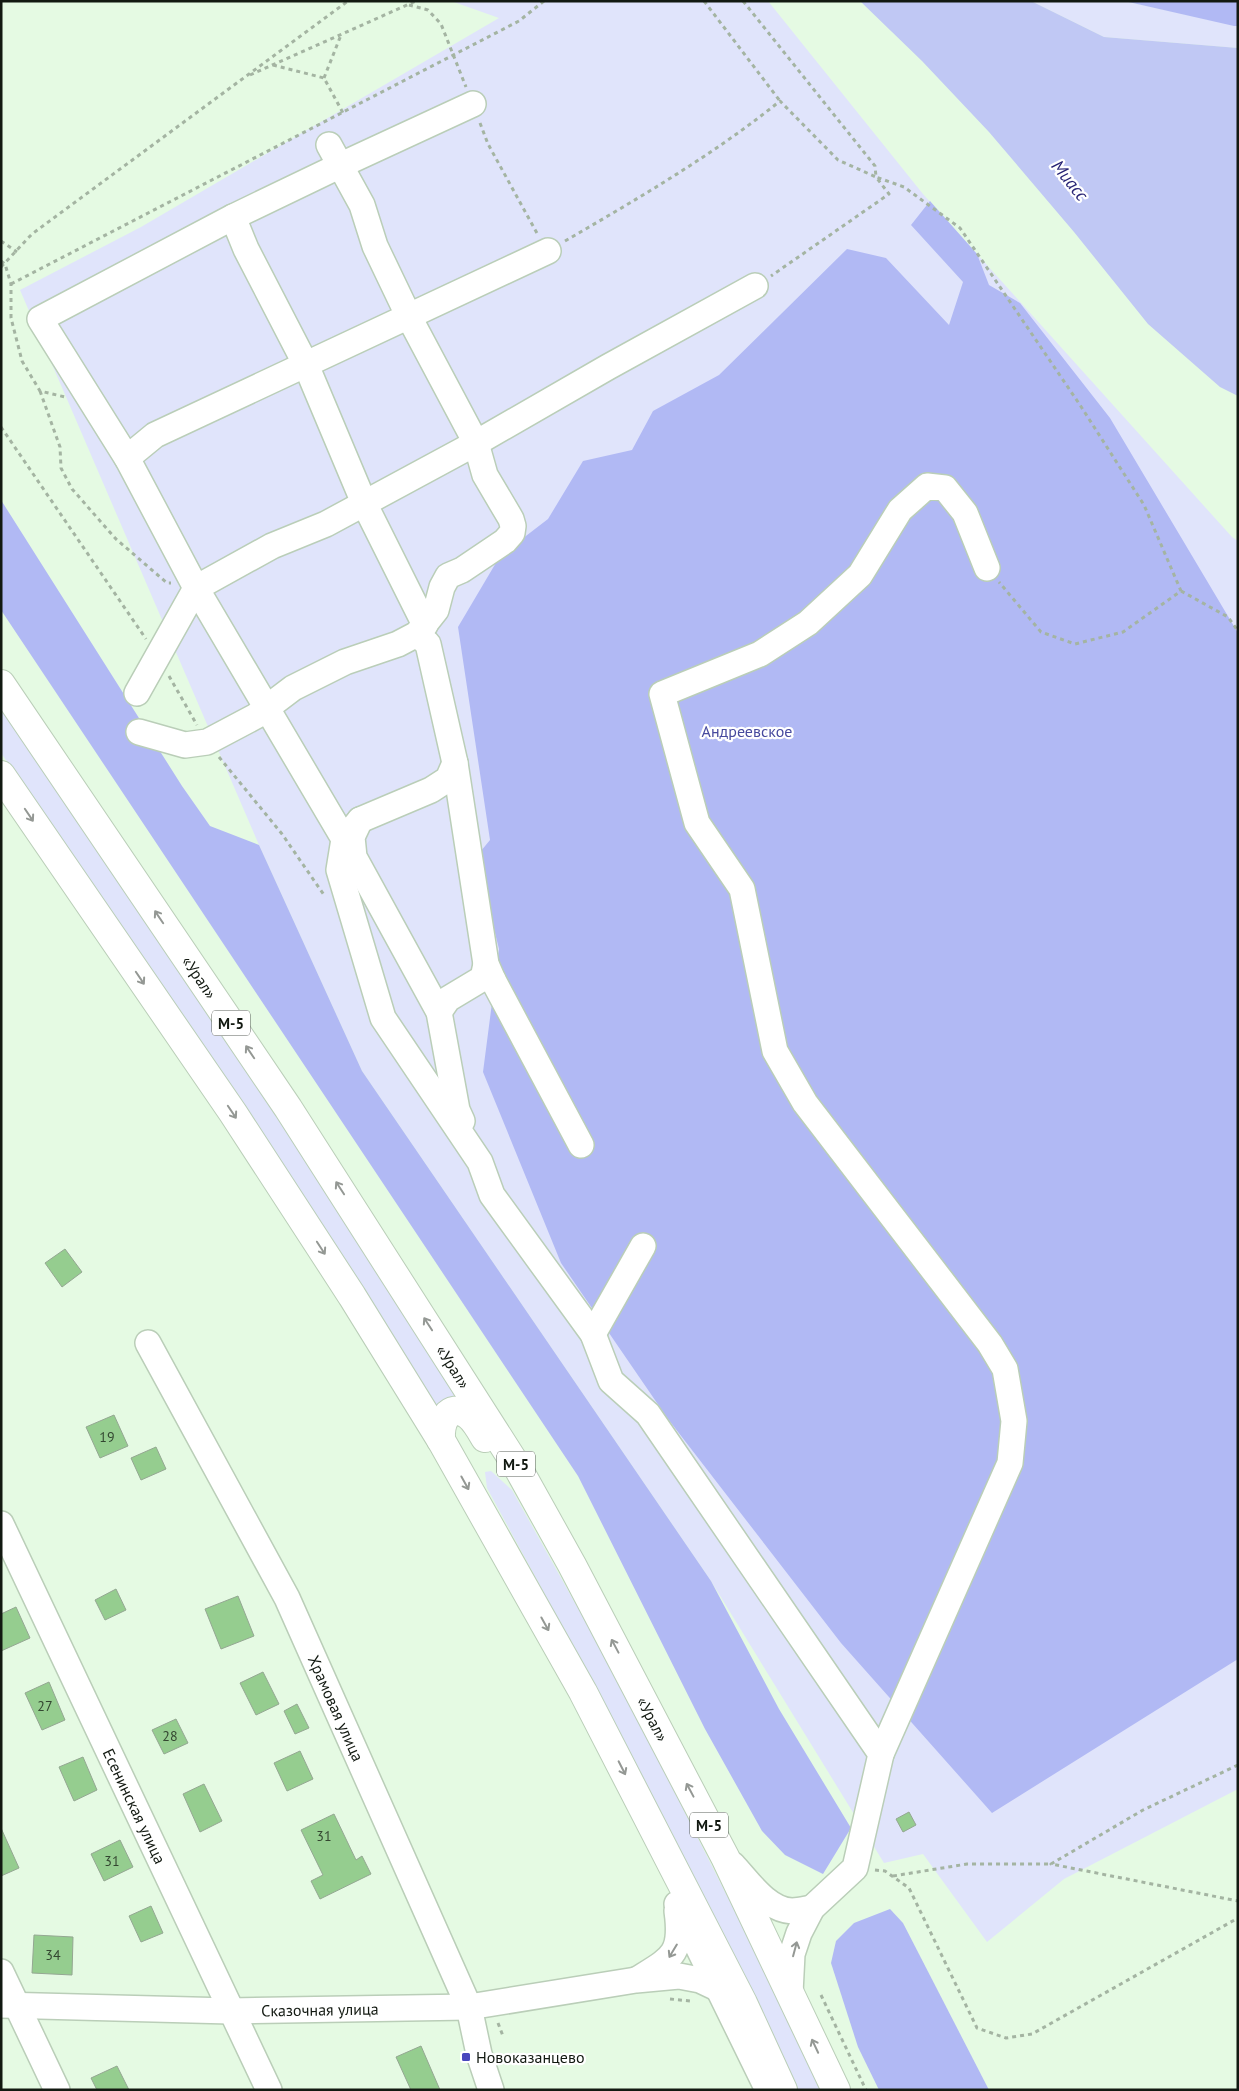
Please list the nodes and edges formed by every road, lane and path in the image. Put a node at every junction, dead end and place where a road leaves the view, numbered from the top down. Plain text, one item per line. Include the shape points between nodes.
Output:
1 (348, 1) edge
2 (416, 1) edge
3 (544, 1) edge
4 (704, 1) edge
5 (743, 1) edge
6 (341, 35) junction
7 (273, 65) junction
8 (242, 78) junction
9 (324, 78) junction
10 (780, 101) junction
11 (473, 104) dead end
12 (343, 113) junction
13 (334, 155) junction
14 (876, 177) junction
15 (233, 217) junction
16 (1, 241) edge
17 (548, 251) joint
18 (17, 252) junction
19 (1, 267) edge
20 (11, 284) dead end
21 (755, 286) joint
22 (409, 317) junction
23 (306, 366) junction
24 (40, 391) dead end
25 (1, 427) edge
26 (476, 444) junction
27 (127, 458) junction
28 (364, 503) junction
29 (987, 568) joint
30 (196, 588) junction
31 (1181, 591) junction
32 (421, 630) junction
33 (1238, 631) edge
34 (158, 657) junction
35 (1, 684) edge
36 (137, 693) dead end
37 (267, 709) junction
38 (139, 732) dead end
39 (206, 742) junction
40 (455, 763) junction
41 (1, 775) edge
42 (352, 829) junction
43 (327, 900) dead end
44 (487, 974) junction
45 (439, 1012) junction
46 (580, 1145) dead end
47 (480, 1162) junction
48 (643, 1246) dead end
49 (593, 1334) junction
50 (148, 1343) dead end
51 (441, 1440) junction
52 (1, 1524) edge
53 (572, 1565) junction
54 (881, 1754) junction
55 (1238, 1765) edge
56 (656, 1836) junction
57 (725, 1857) junction
58 (1051, 1864) junction
59 (855, 1868) junction
60 (893, 1876) junction
61 (1238, 1901) edge
62 (676, 1904) junction
63 (812, 1908) junction
64 (1238, 1918) edge
65 (1, 1972) edge
66 (636, 1980) junction
67 (720, 1989) junction
68 (790, 1993) junction
69 (821, 1996) dead end
70 (662, 1998) dead end
71 (698, 2002) dead end
72 (9, 2005) edge
73 (469, 2007) junction
74 (230, 2011) junction
75 (506, 2020) dead end
76 (503, 2036) dead end
77 (57, 2090) edge
78 (269, 2090) edge
79 (491, 2090) edge
80 (768, 2090) edge
81 (783, 2090) edge
82 (836, 2090) edge
83 (866, 2090) edge

1 - 8 path
2 - 6 path
3 - 12 path via 519,21
4 - 10 path
5 - 14 path via 874,166
6 - 7 path
6 - 9 path
7 - 8 path
7 - 9 path
8 - 18 path via 32,234
9 - 12 path
10 - 14 path via 838,160
10 - 17 path via 747,128 667,182
11 - 13 street
12 - 20 path
13 - 15 street
13 - 22 street via 362,205 375,246
14 - 21 path via 889,194
14 - 31 path via 904,187 960,228 1144,505
15 - 23 street
15 - 27 street via 40,319
16 - 18 path
17 - 22 street
18 - 19 path
21 - 26 street
22 - 23 street
22 - 26 street
23 - 27 street via 155,435
23 - 28 street
24 - 30 path via 60,447 61,468 72,489 116,539 167,583
25 - 34 path via 114,588
26 - 28 street
26 - 32 street via 485,475 511,519 512,533 462,570 448,576 436,610
27 - 30 street
28 - 30 street via 326,524 272,546
28 - 32 street
29 - 31 path via 1041,632 1075,644 1123,632
29 - 54 street via 965,513 945,488 927,486 900,510 860,575 808,623 760,654 662,694 697,823 742,889 776,1051 805,1103 990,1344 1005,1370 1014,1421 1010,1463
30 - 34 street
30 - 37 street
31 - 33 path via 1228,617
32 - 37 street via 398,644 345,662 293,688
32 - 40 street via 428,644
34 - 36 street
34 - 39 path
53 -> 35 main road, «Урал» / М-5 via 514,1460 288,1108
37 - 39 street
37 - 42 street
38 - 39 street via 185,745
39 - 43 path via 282,834
40 - 42 street via 448,778 431,790
40 - 44 street
41 -> 51 main road via 238,1122
42 - 45 street via 354,857
42 - 47 street via 339,870 384,1018
44 - 45 street via 448,999
44 - 46 street
45 - 47 street via 456,1110
47 - 49 street via 492,1195
48 - 49 street
49 - 54 street via 612,1381 648,1414
50 - 73 street, Храмовая улица via 287,1598
51 - 53 main road via 440,1426 444,1418 459,1411 469,1416 549,1547 560,1560
51 -> 56 main road via 583,1692
52 - 74 street, Есенинская улица
57 -> 53 main road, «Урал» / М-5
54 - 59 street
55 - 58 path via 1142,1810
56 - 62 street
56 - 81 main road via 743,2002
57 - 63 street via 766,1900 779,1908 792,1911
57 - 68 main road, «Урал» / М-5
58 - 60 path via 967,1864
58 - 61 path
59 - 60 path via 885,1871
59 - 63 street
60 - 64 path via 909,1888 977,2028 1006,2038 1032,2034
62 -> 66 street via 680,1933 676,1950 665,1962
62 - 67 street
68 -> 63 street via 792,1954
65 - 72 street
66 - 67 street, Сказочная улица via 679,1976 700,1980
66 - 73 street, Сказочная улица
67 - 80 street
82 -> 68 main road, «Урал» / М-5
69 - 83 path
70 - 71 path
72 - 74 street, Сказочная улица
72 - 77 street
73 - 74 street, Сказочная улица
73 - 79 street, Храмовая улица
74 - 78 street, Есенинская улица
75 - 76 path via 497,2022

